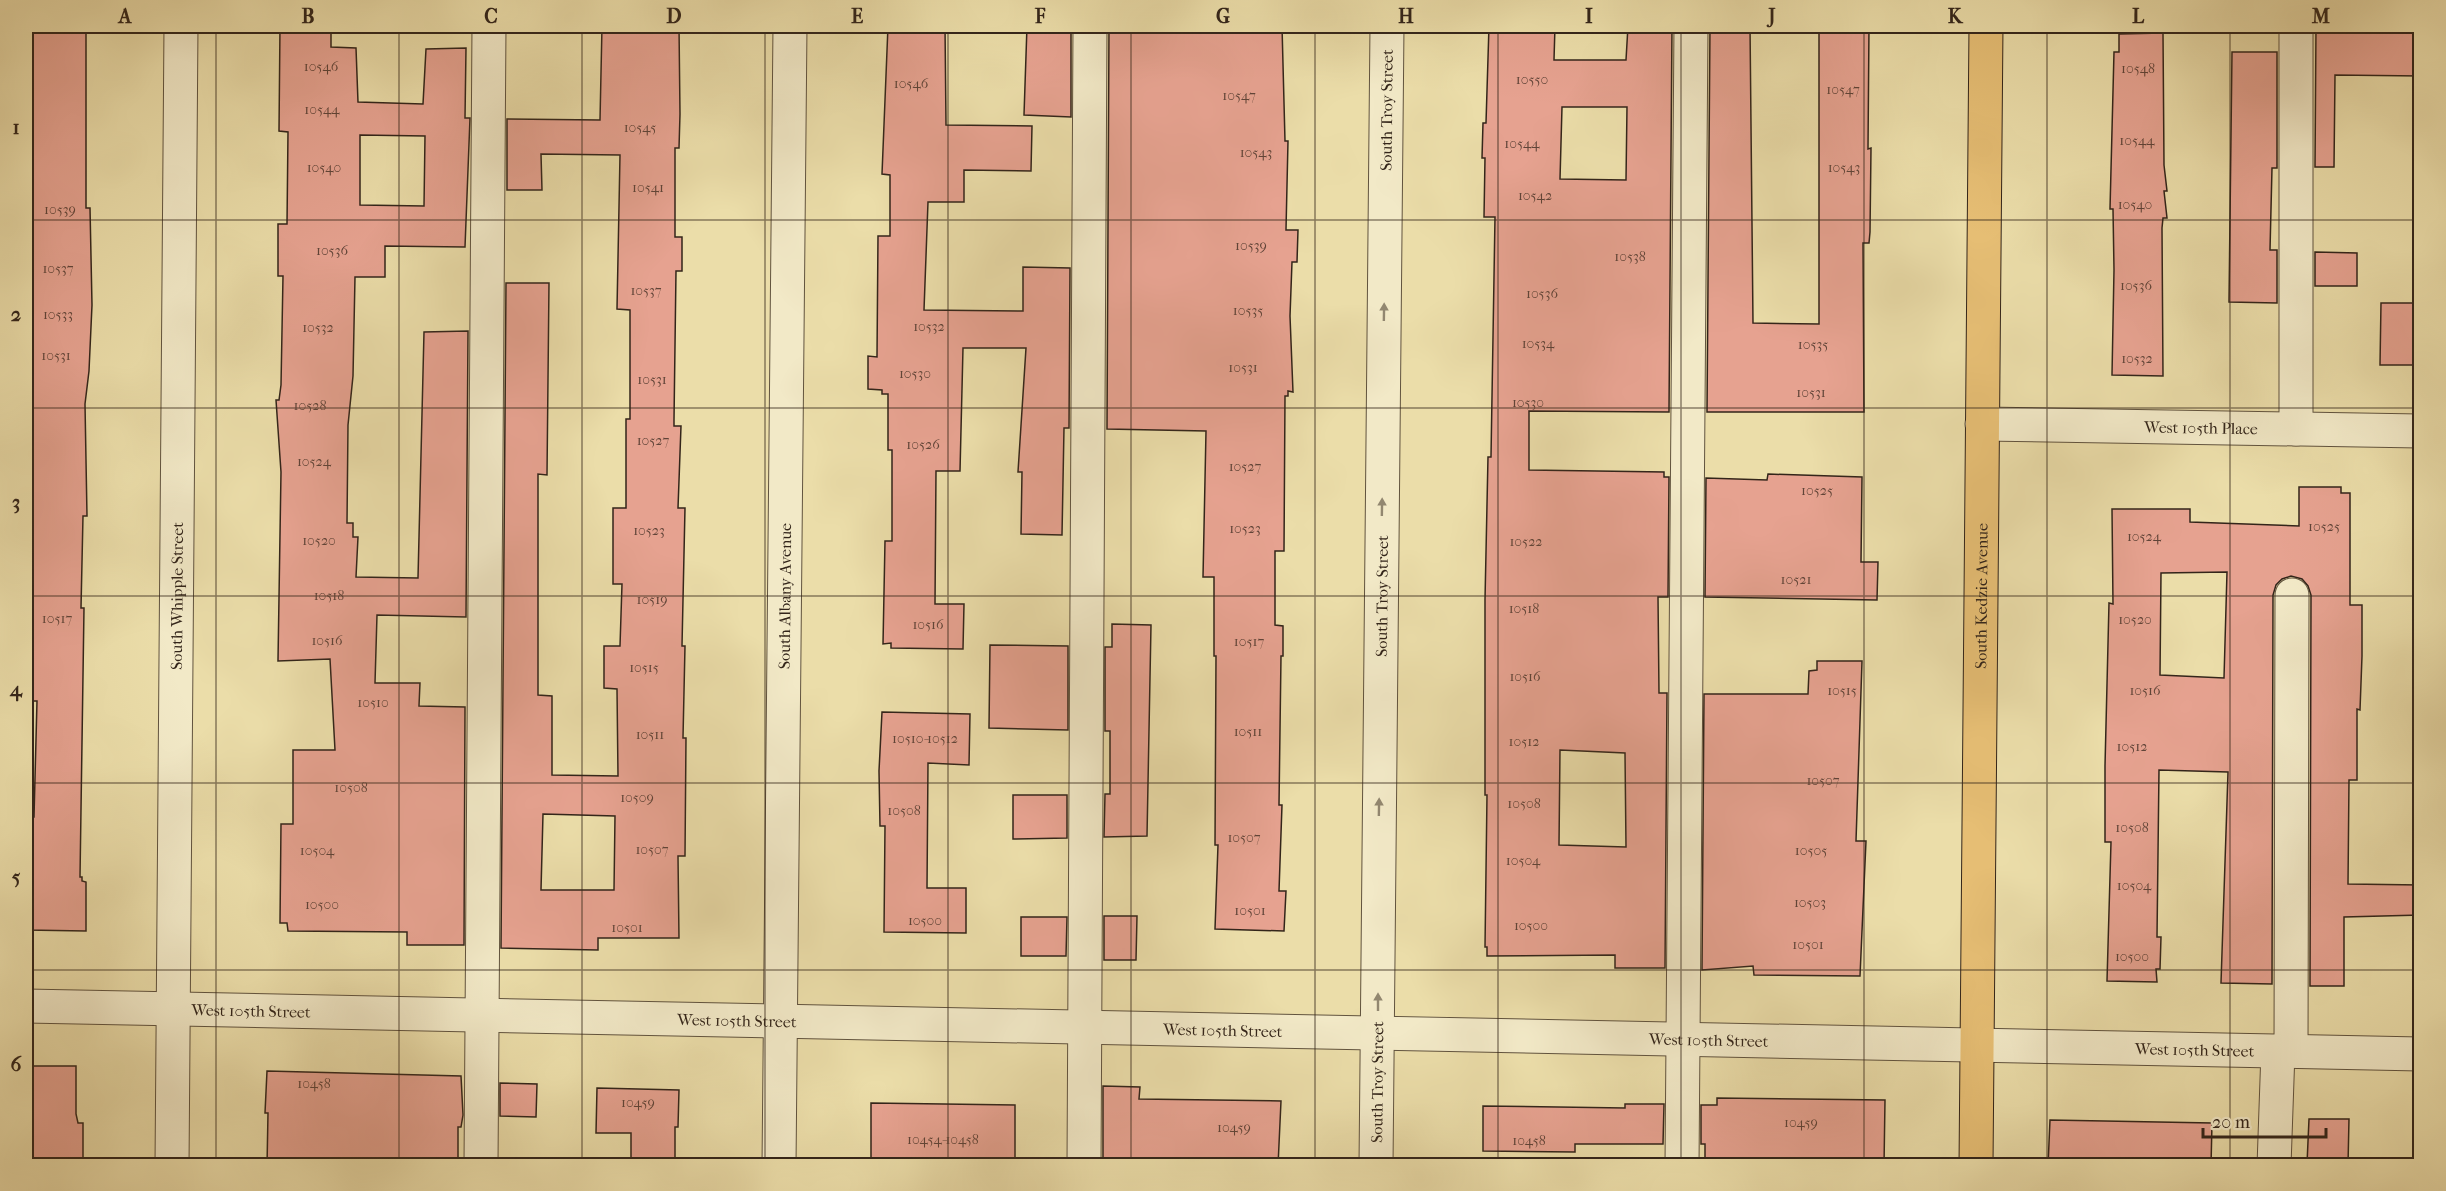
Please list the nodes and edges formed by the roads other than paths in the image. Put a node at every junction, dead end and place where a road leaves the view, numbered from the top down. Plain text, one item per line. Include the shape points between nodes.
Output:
1 (181, 26) edge
2 (489, 26) edge
3 (790, 26) edge
4 (1090, 26) edge
5 (1387, 26) edge
6 (1692, 26) edge
7 (1986, 26) edge
8 (2296, 26) edge
9 (1982, 424) junction
10 (2295, 429) junction
11 (2421, 431) edge
12 (2292, 596) dead end
13 (26, 1006) edge
14 (173, 1009) junction
15 (482, 1015) junction
16 (779, 1021) junction
17 (1085, 1028) junction
18 (1377, 1034) junction
19 (1684, 1040) junction
20 (1977, 1046) junction
21 (2285, 1051) junction
22 (2421, 1054) edge
23 (172, 1166) edge
24 (481, 1166) edge
25 (779, 1166) edge
26 (1084, 1166) edge
27 (1376, 1166) edge
28 (1683, 1166) edge
29 (1976, 1166) edge
30 (2274, 1166) edge

1 - 14 street, South Whipple Street
2 - 15 street
3 - 16 street, South Albany Avenue
4 - 17 street
18 -> 5 street, South Troy Street
6 - 19 street
7 - 9 main road, South Kedzie Avenue
8 - 10 street
9 - 10 street, West 105th Place
9 - 20 main road, South Kedzie Avenue
10 - 11 street, West 105th Place
12 - 21 street
13 - 14 street, West 105th Street
14 - 15 street, West 105th Street
14 - 23 street, South Whipple Street
15 - 16 street, West 105th Street
15 - 24 street
16 - 17 street, West 105th Street
16 - 25 street, South Albany Avenue
17 - 18 street, West 105th Street
17 - 26 street
18 - 19 street, West 105th Street
18 - 27 street, South Troy Street
19 - 20 street, West 105th Street
19 - 28 street
20 - 21 street, West 105th Street
20 - 29 main road, South Kedzie Avenue
21 - 22 street, West 105th Street
21 - 30 street

